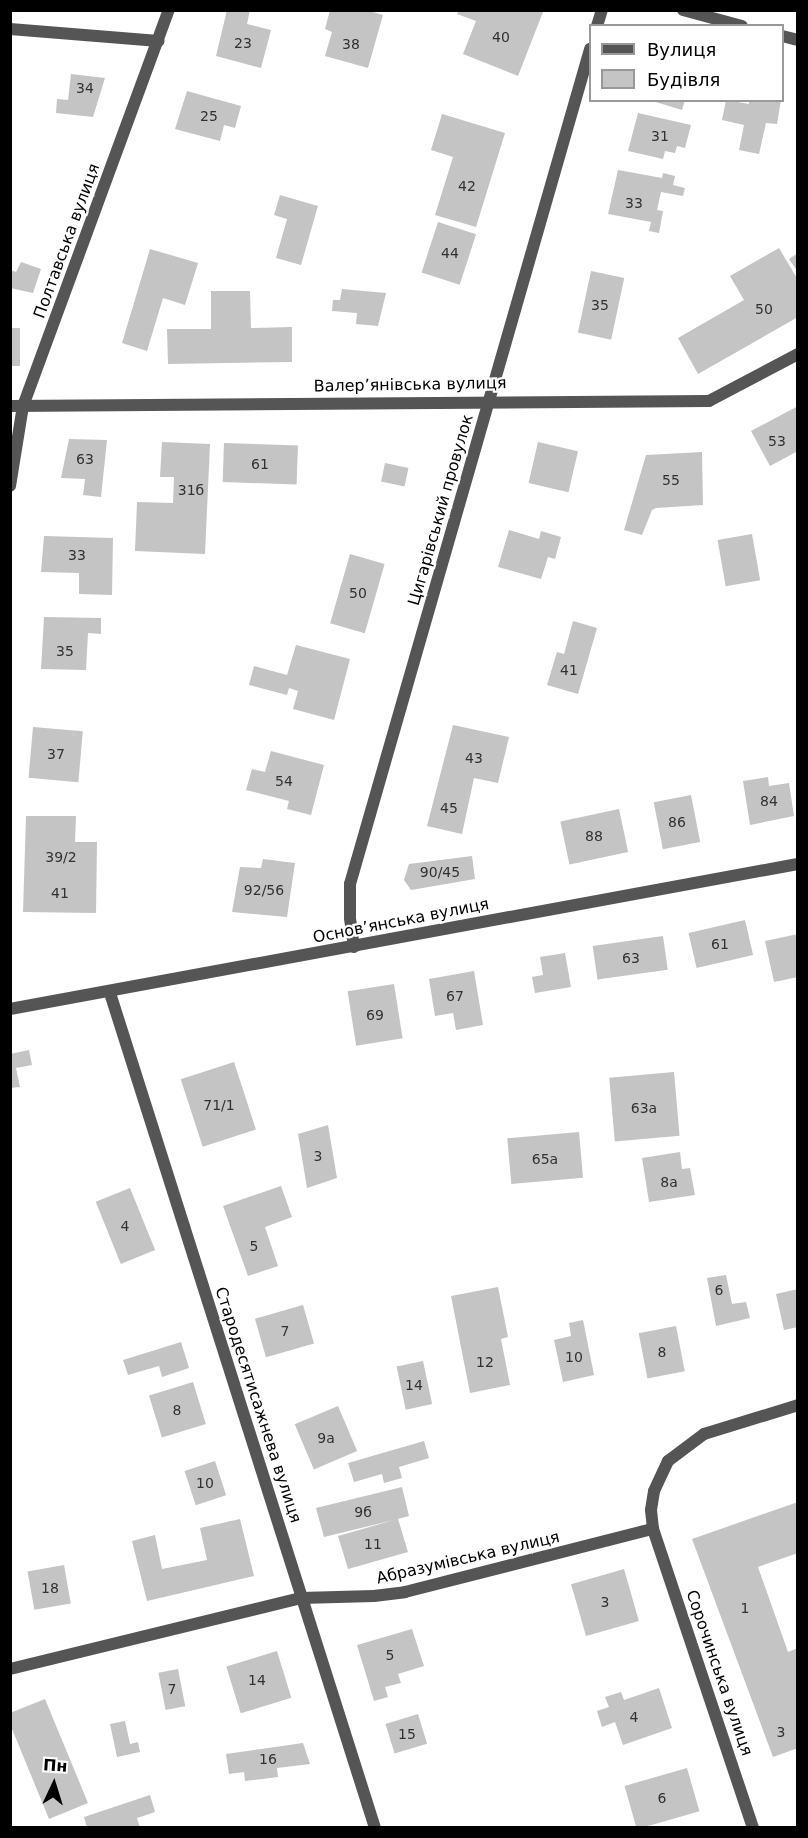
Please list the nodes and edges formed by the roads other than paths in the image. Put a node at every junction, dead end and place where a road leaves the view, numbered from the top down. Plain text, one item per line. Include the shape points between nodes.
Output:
1 (169, 10) edge
2 (683, 10) edge
3 (735, 24) edge
4 (10, 29) edge
5 (159, 41) junction
6 (589, 56) edge
7 (798, 354) edge
8 (489, 401) junction
9 (17, 406) edge
10 (10, 486) edge
11 (798, 864) edge
12 (354, 947) junction
13 (110, 993) junction
14 (10, 1009) edge
15 (798, 1405) edge
16 (653, 1529) junction
17 (301, 1598) junction
18 (10, 1669) edge
19 (375, 1827) edge
20 (753, 1827) edge

1 - 5 street, Полтавська вулиця
2 - 3 street
4 - 5 street
5 - 9 street, Полтавська вулиця
6 - 8 street, Цигарівський провулок
7 - 8 street, Валер’янівська вулиця via 709,401
8 - 9 street, Валер’янівська вулиця
8 - 12 street, Цигарівський провулок via 350,884
9 - 10 street, Полтавська вулиця
11 - 12 street, Основ’янська вулиця
12 - 13 street, Основ’янська вулиця
13 - 14 street, Основ’янська вулиця
13 - 17 street, Стародесятисажнева вулиця
15 - 16 street via 704,1434 668,1461 654,1491
16 - 17 street, Абразумівська вулиця via 405,1592
16 - 20 street, Сорочинська вулиця
17 - 18 street, Абразумівська вулиця
17 - 19 street, Стародесятисажнева вулиця

